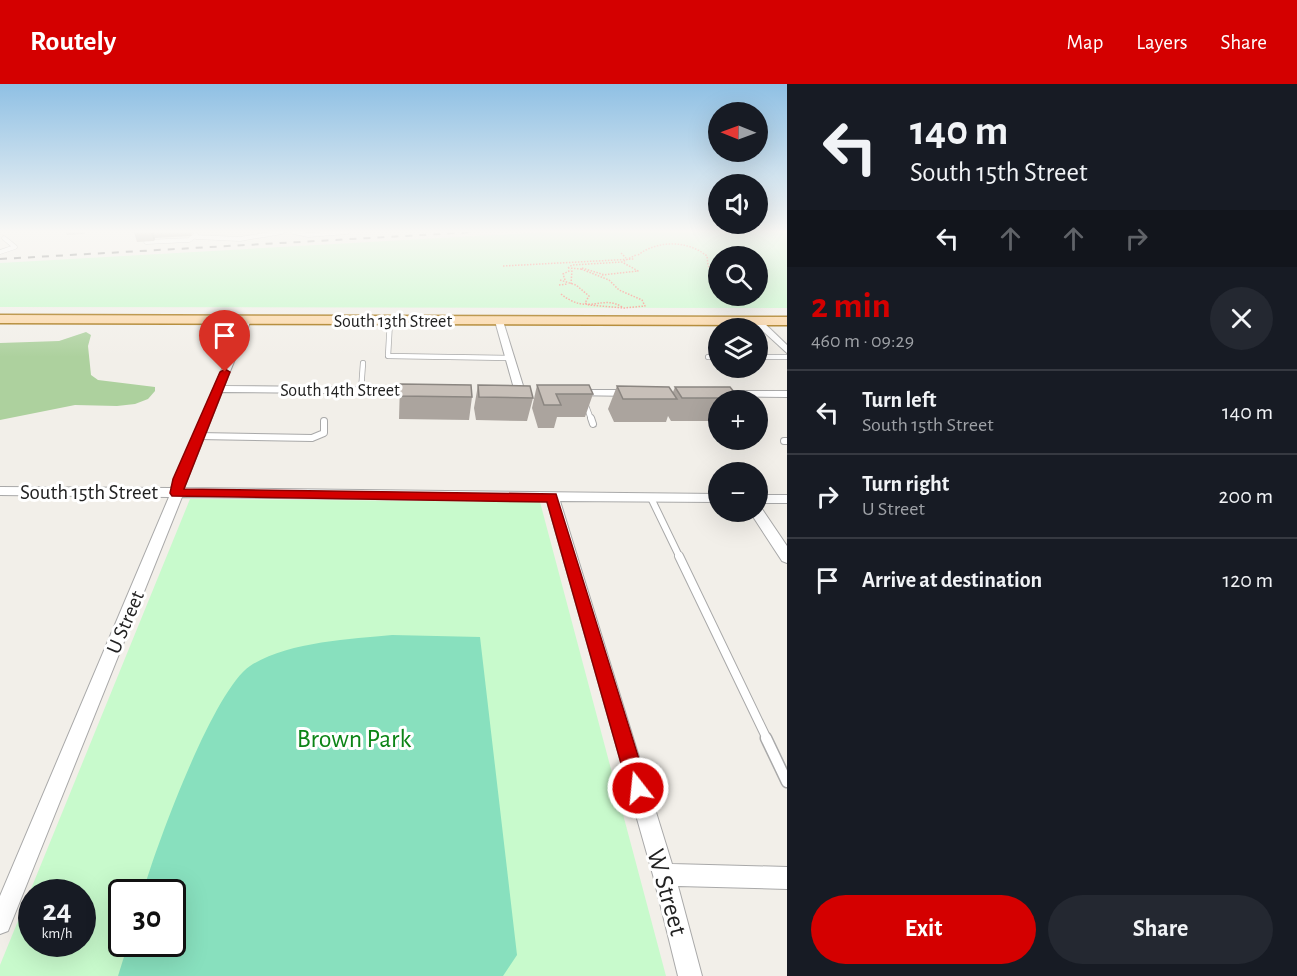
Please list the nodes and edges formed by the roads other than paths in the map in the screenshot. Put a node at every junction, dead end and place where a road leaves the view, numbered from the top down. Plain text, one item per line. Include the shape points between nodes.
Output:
1 (0, 319) edge
2 (247, 320) junction
3 (390, 321) junction
4 (499, 321) junction
5 (708, 321) edge
6 (768, 321) edge
7 (787, 321) edge
8 (768, 332) edge
9 (787, 350) edge
10 (768, 357) edge
11 (787, 357) edge
12 (510, 358) junction
13 (363, 363) dead end
14 (218, 389) junction
15 (360, 391) junction
16 (429, 391) edge
17 (508, 392) edge
18 (560, 392) edge
19 (580, 393) junction
20 (649, 393) edge
21 (707, 394) edge
22 (787, 394) edge
23 (324, 421) dead end
24 (592, 424) dead end
25 (198, 436) junction
26 (0, 492) edge
27 (176, 493) junction
28 (552, 497) junction
29 (651, 498) junction
30 (708, 498) edge
31 (768, 499) edge
32 (787, 499) edge
33 (764, 522) edge
34 (787, 556) edge
35 (787, 782) edge
36 (664, 875) junction
37 (787, 878) edge
38 (0, 923) edge
39 (690, 976) edge

1 - 2 main road, South 13th Street
2 - 3 main road, South 13th Street
2 - 14 street, U Street
3 - 4 main road, South 13th Street
3 - 12 lane via 388,356
4 - 5 main road, South 13th Street
4 - 12 street
6 - 7 main road, South 13th Street
8 - 9 street
10 - 11 lane
12 - 17 street via 525,392
13 - 15 lane
14 - 15 street, South 14th Street
14 - 25 street, U Street
15 - 16 street, South 14th Street
18 - 19 street
19 - 20 street
19 - 24 lane
21 - 22 street
23 - 25 lane via 324,433 312,438
25 - 27 street, U Street
26 - 27 street, South 15th Street
27 - 28 street, South 15th Street
27 - 38 street, U Street
28 - 29 street, South 15th Street
28 - 36 street, W Street
29 - 30 street, South 15th Street
29 - 35 lane
31 - 32 street
33 - 34 street
36 - 37 street
36 - 39 street, W Street

